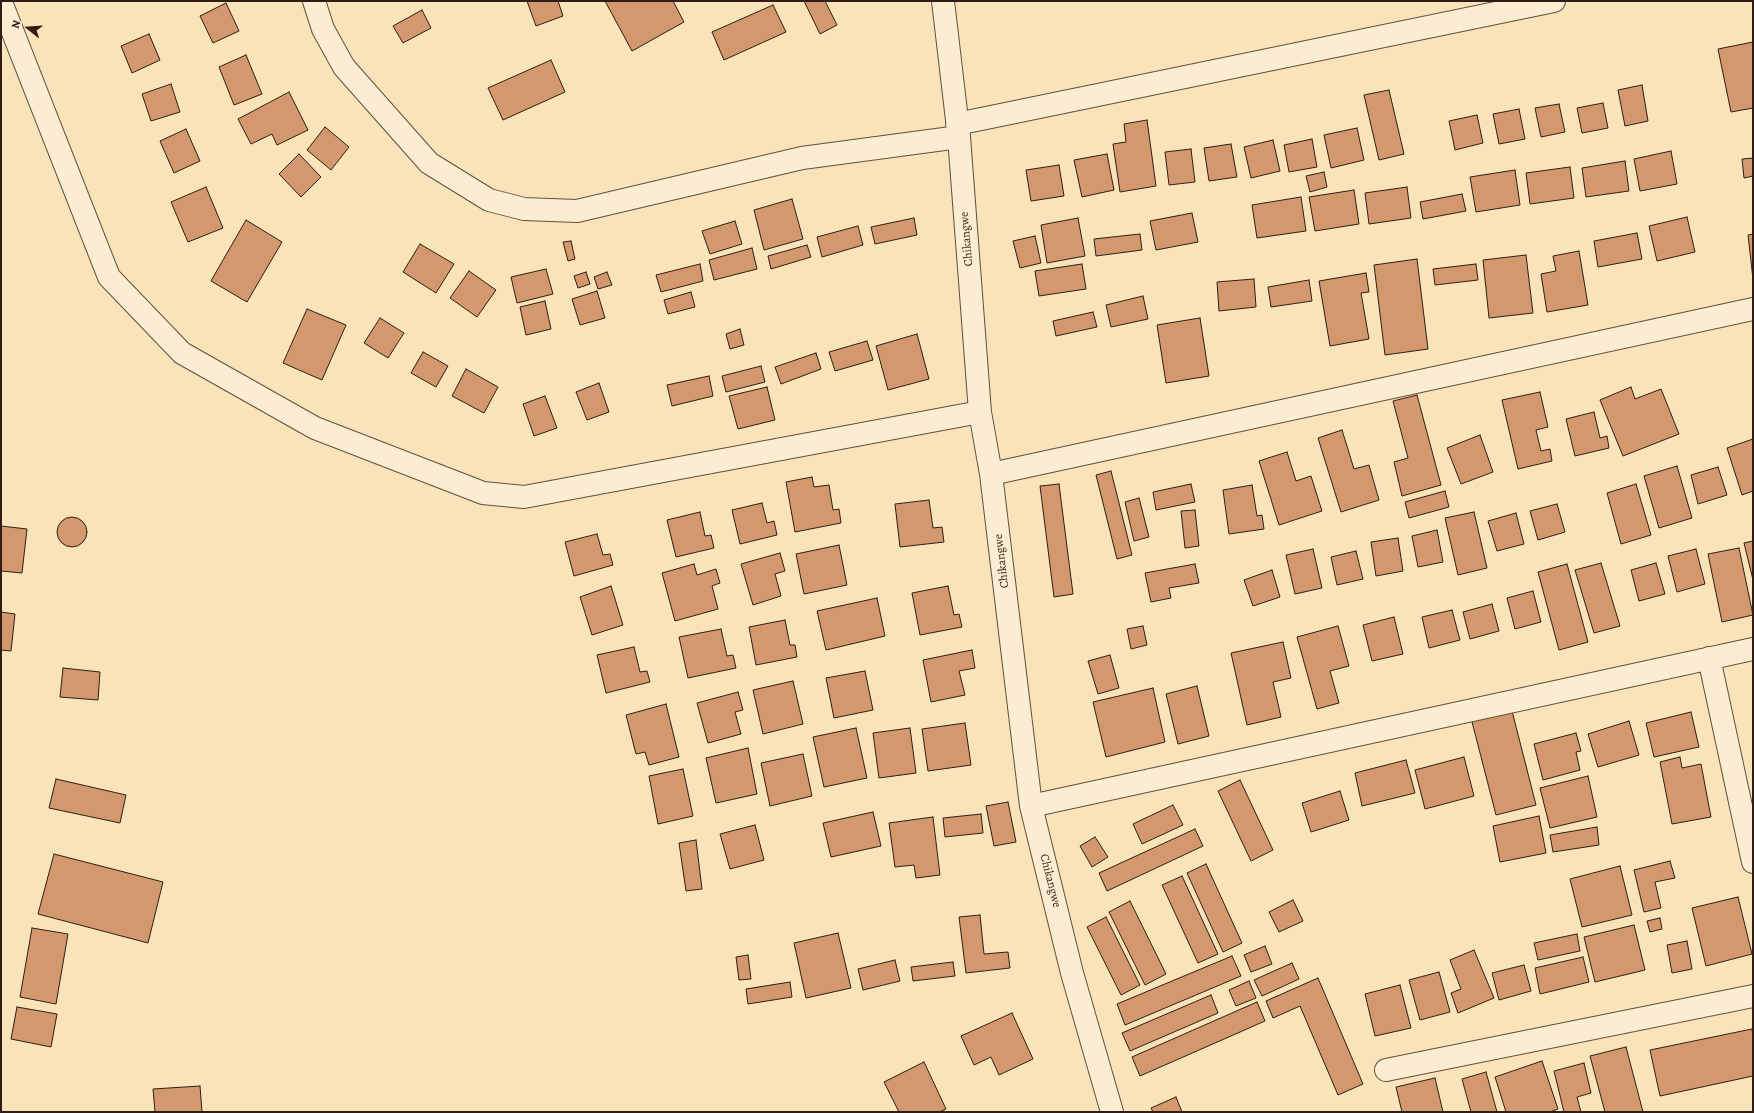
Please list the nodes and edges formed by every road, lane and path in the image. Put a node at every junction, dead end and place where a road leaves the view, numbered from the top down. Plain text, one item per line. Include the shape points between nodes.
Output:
1 (6, 1) edge
2 (314, 1) edge
3 (943, 1) edge
4 (1554, 1) edge
5 (1, 2) edge
6 (958, 130) junction
7 (1753, 309) edge
8 (980, 412) junction
9 (991, 474) junction
10 (1753, 648) edge
11 (1709, 658) junction
12 (1031, 806) junction
13 (1753, 862) edge
14 (1753, 996) edge
15 (1386, 1070) dead end
16 (1112, 1112) edge

1 - 5 street
2 - 6 street via 323,29 344,67 430,163 489,200 524,209 577,211 802,158
3 - 6 street, Chikangwe
4 - 6 street
5 - 8 street via 109,277 182,352 315,428 483,493 524,496
6 - 8 street, Chikangwe
7 - 9 street
8 - 9 street, Chikangwe
9 - 12 street, Chikangwe
10 - 11 street
11 - 12 street
11 - 13 street
12 - 16 street, Chikangwe via 1072,973
14 - 15 street

